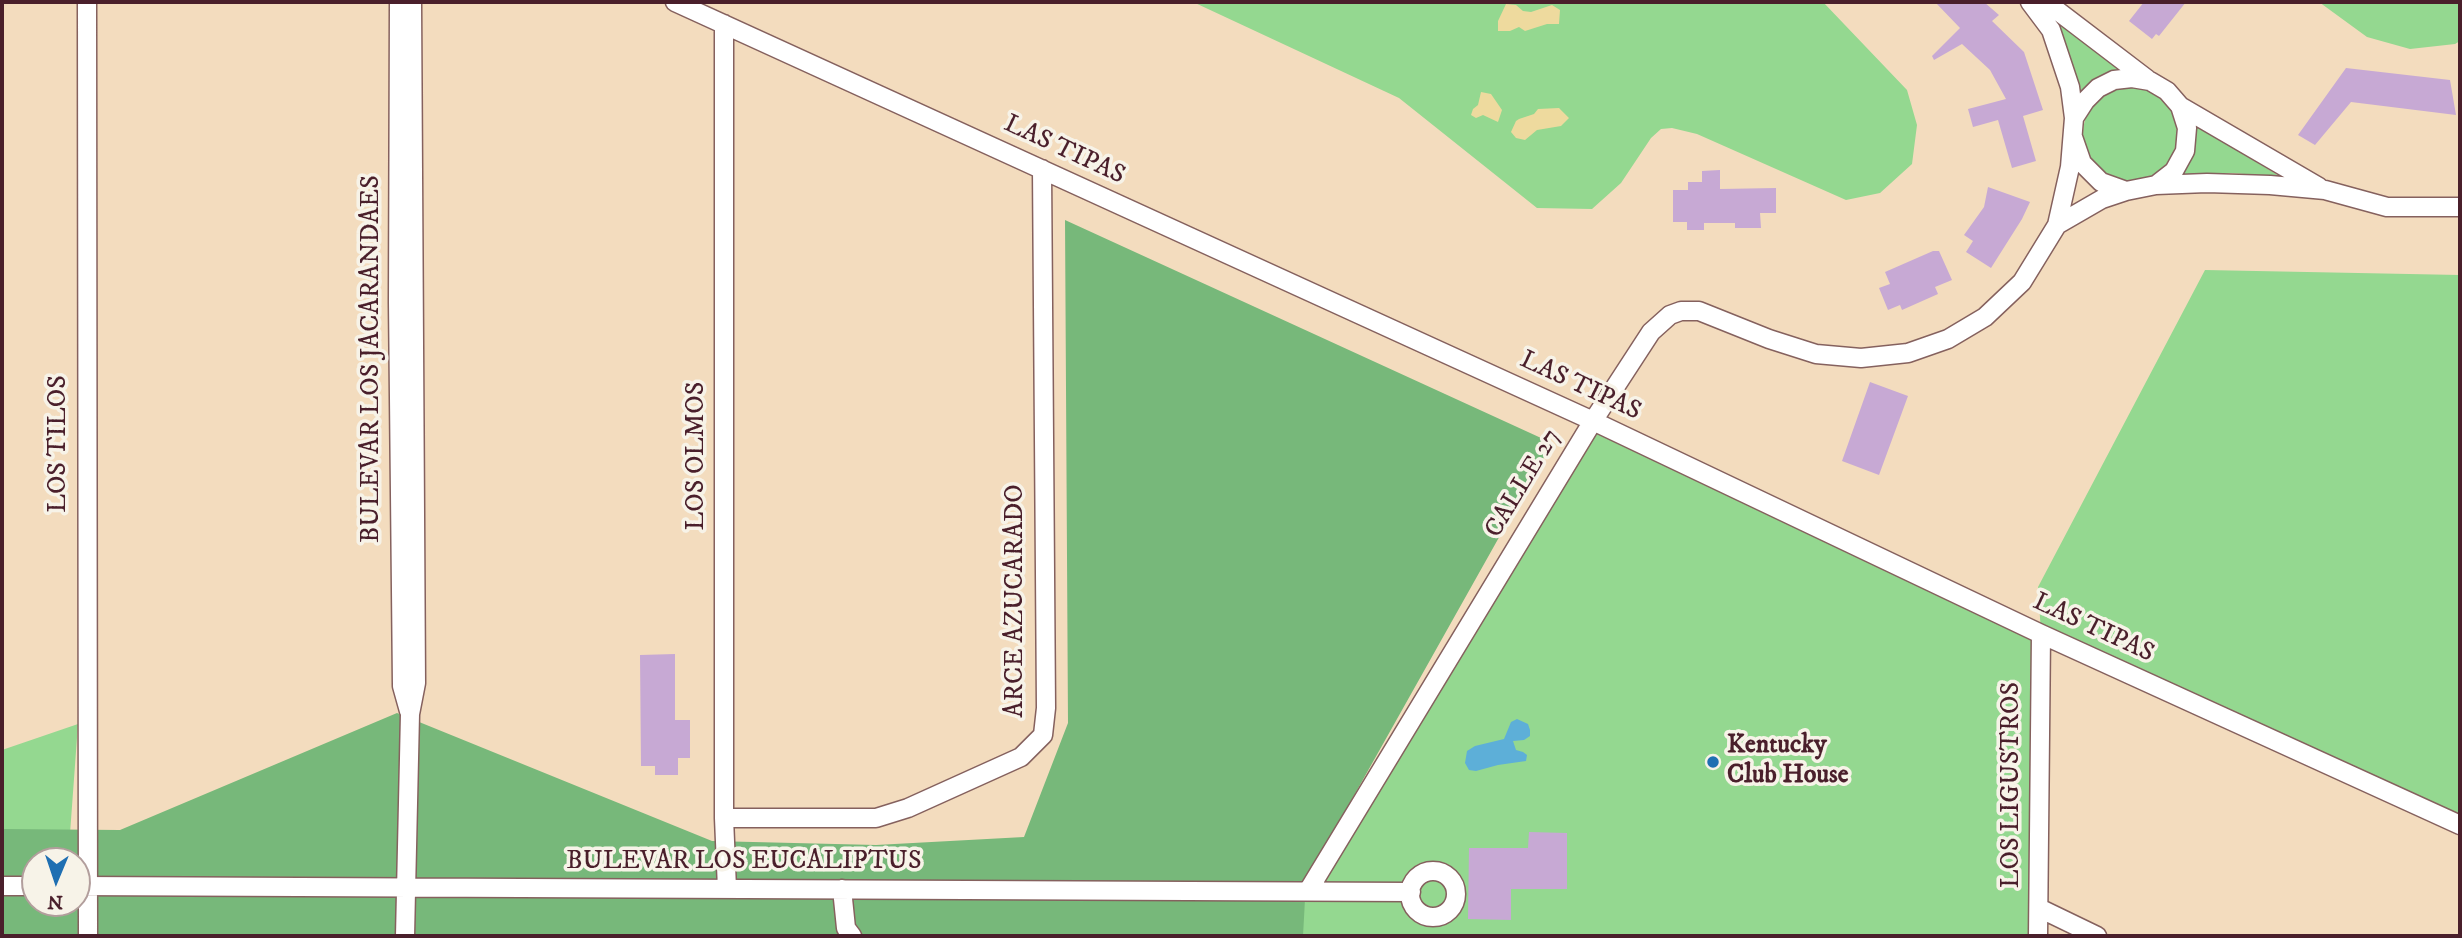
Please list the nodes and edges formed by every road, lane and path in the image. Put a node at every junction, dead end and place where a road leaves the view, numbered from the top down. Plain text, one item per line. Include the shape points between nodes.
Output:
1 (87, 2) edge
2 (399, 2) edge
3 (412, 2) edge
4 (675, 2) edge
5 (2030, 2) edge
6 (2046, 2) edge
7 (724, 24) junction
8 (2150, 81) junction
9 (2180, 106) junction
10 (2074, 118) junction
11 (2073, 137) junction
12 (1042, 169) junction
13 (2156, 185) junction
14 (2325, 190) junction
15 (2126, 191) junction
16 (2460, 207) edge
17 (2057, 225) junction
18 (1593, 421) junction
19 (2041, 634) junction
20 (410, 714) junction
21 (724, 818) junction
22 (2460, 825) edge
23 (82, 847) edge
24 (2, 886) edge
25 (21, 886) edge
26 (91, 886) edge
27 (406, 888) junction
28 (727, 889) junction
29 (842, 889) junction
30 (1308, 891) junction
31 (1411, 892) dead end
32 (2039, 908) junction
33 (86, 917) edge
34 (88, 936) edge
35 (405, 936) edge
36 (852, 936) edge
37 (2038, 936) edge
38 (2097, 936) edge

1 - 23 street, LOS TILOS
2 - 20 street, BULEVAR LOS JACARANDAES via 402,686
3 - 20 street, BULEVAR LOS JACARANDAES via 416,683
4 - 7 street, LAS TIPAS
5 - 10 street via 2051,30 2070,87
6 - 8 street
7 - 12 street, LAS TIPAS
7 - 21 street, LOS OLMOS
8 - 9 street
8 - 10 street via 2114,80 2098,88
9 - 13 street via 2187,128 2185,151 2174,171
9 - 14 street
10 - 11 street
11 - 15 street via 2082,163 2101,182
11 - 17 street, CALLE 27
12 - 18 street, LAS TIPAS
12 - 21 street, ARCE AZUCARADO via 1046,708 1042,735 1021,757 876,818
13 - 14 street via 2207,183
13 - 15 street
14 - 16 street via 2387,207
15 - 17 street, CALLE 27
17 - 18 street, CALLE 27 via 2022,282 1985,317 1948,339 1908,353 1861,358 1816,354 1699,311 1670,315 1651,332
18 - 19 street, LAS TIPAS
18 - 30 street, CALLE 27
19 - 22 street, LAS TIPAS
19 - 32 street, LOS LIGUSTROS
20 - 27 street, BULEVAR LOS JACARANDAES
21 - 28 street, LOS OLMOS
24 - 25 street
26 - 27 street, BULEVAR LOS EUCALIPTUS
27 - 28 street, BULEVAR LOS EUCALIPTUS
27 - 35 street, BULEVAR LOS JACARANDAES
28 - 29 street, BULEVAR LOS EUCALIPTUS
29 - 30 street, BULEVAR LOS EUCALIPTUS
29 - 36 street via 846,928
30 - 31 street, BULEVAR LOS EUCALIPTUS
32 - 37 street, LOS LIGUSTROS
32 - 38 street
33 - 34 street, LOS TILOS

